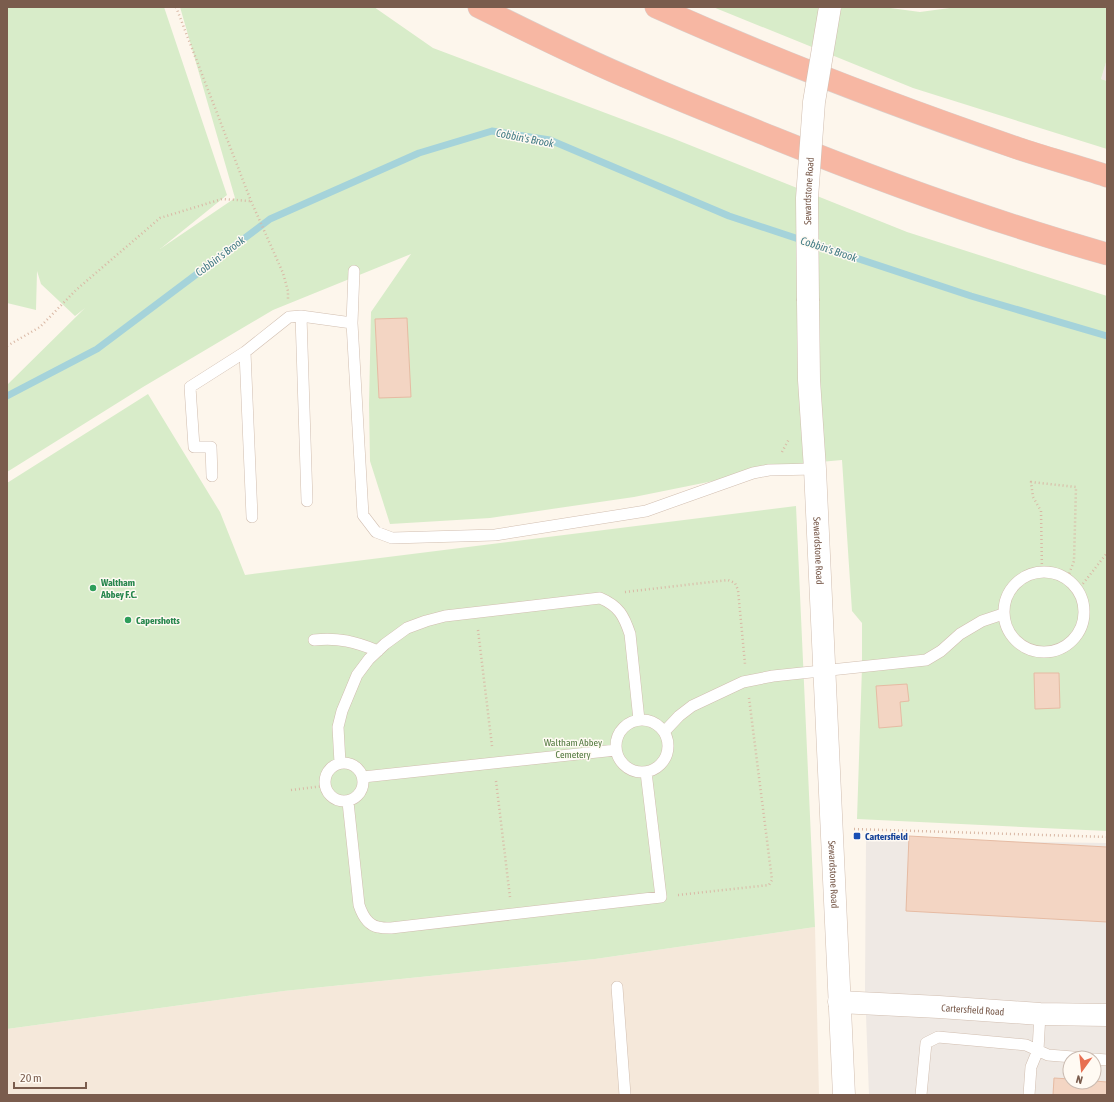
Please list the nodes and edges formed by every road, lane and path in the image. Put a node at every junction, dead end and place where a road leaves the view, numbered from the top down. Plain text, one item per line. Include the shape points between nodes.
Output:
1 (176, 7) edge
2 (479, 7) edge
3 (656, 7) edge
4 (830, 7) edge
5 (1107, 176) edge
6 (251, 201) junction
7 (1107, 254) edge
8 (354, 272) dead end
9 (301, 316) junction
10 (289, 317) junction
11 (352, 323) junction
12 (7, 346) edge
13 (245, 352) junction
14 (815, 469) junction
15 (212, 476) dead end
16 (307, 501) dead end
17 (252, 517) dead end
18 (1107, 553) edge
19 (1042, 572) junction
20 (1067, 579) junction
21 (1078, 590) junction
22 (609, 602) junction
23 (1004, 618) junction
24 (314, 640) dead end
25 (378, 651) junction
26 (825, 670) junction
27 (747, 681) junction
28 (639, 720) junction
29 (664, 732) junction
30 (616, 750) junction
31 (340, 763) junction
32 (646, 772) junction
33 (362, 777) junction
34 (324, 786) junction
35 (291, 790) dead end
36 (348, 802) junction
37 (850, 828) dead end
38 (1107, 837) edge
39 (661, 897) junction
40 (618, 987) dead end
41 (840, 1002) junction
42 (1040, 1014) junction
43 (1107, 1015) edge
44 (1038, 1050) junction
45 (1062, 1056) edge
46 (625, 1095) edge
47 (844, 1095) edge
48 (921, 1095) edge
49 (1029, 1095) edge

1 - 6 path
2 - 7 highway via 634,81 804,150 978,214
3 - 5 highway via 717,34 926,116
4 - 14 street, Sewardstone Road, bridge via 814,102 807,198 809,380
6 - 10 path via 284,273
6 - 12 path via 222,199 160,218 76,290 40,327
8 - 11 lane
9 - 10 lane
9 - 11 lane
9 - 16 lane
10 - 13 lane
11 - 14 lane via 363,515 376,532 392,538 495,534 646,511 753,473
13 - 15 lane via 190,387 194,447 210,446
13 - 17 lane
14 - 26 street, Sewardstone Road
18 - 21 path
19 - 20 lane via 1050,572
19 - 20 path via 1041,511 1033,497 1031,482 1076,487 1074,561
19 - 23 lane via 1026,576 1016,583 1008,593 1004,605
20 - 21 lane
21 - 23 lane via 1084,604 1081,630 1063,648 1051,652 1038,652 1026,648 1008,630
22 - 25 lane via 600,598 445,616 407,628
22 - 27 path via 616,593 728,580 735,583 738,590
22 - 28 lane via 619,610 630,634
23 - 26 lane via 1000,615 982,621 926,660
24 - 25 lane via 329,638 350,641
25 - 31 lane via 357,675 342,711 338,727
26 - 27 lane
26 - 41 street, Sewardstone Road
27 - 29 lane via 692,706
27 - 39 path via 772,880 769,885
28 - 29 lane via 655,723
28 - 30 lane via 624,727 616,742
29 - 32 lane via 668,744 667,753 657,768
30 - 32 lane via 624,765 631,770
30 - 33 lane
31 - 33 lane via 355,766
31 - 34 lane via 326,773
32 - 39 lane
33 - 36 lane via 362,790
34 - 35 path
34 - 36 lane via 330,797
36 - 39 lane via 359,905 362,914 377,927 399,927
37 - 38 path
40 - 46 lane
41 - 42 street, Cartersfield Road
41 - 47 street, Sewardstone Road
42 - 43 street, Cartersfield Road
42 - 44 lane
44 - 45 lane via 1048,1055
44 - 48 lane via 1026,1045 938,1037 926,1043
44 - 49 lane via 1031,1067

